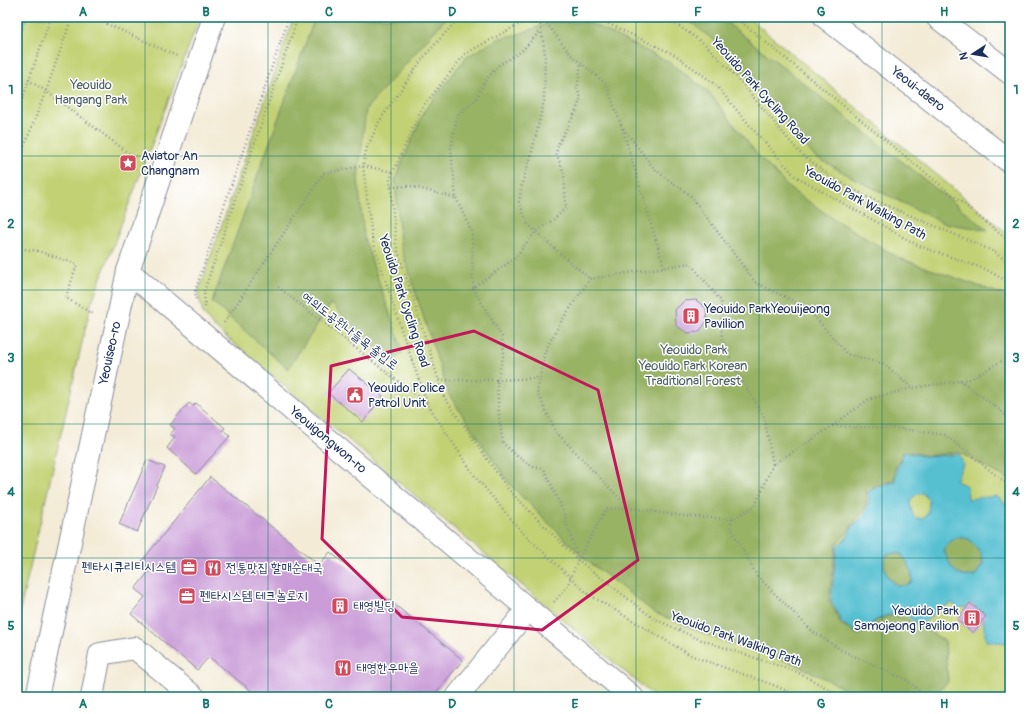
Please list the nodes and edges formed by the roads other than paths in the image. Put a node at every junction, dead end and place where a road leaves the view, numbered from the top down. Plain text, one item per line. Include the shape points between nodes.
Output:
1 (825, 17) edge
2 (937, 17) edge
3 (213, 19) edge
4 (1010, 73) edge
5 (1010, 162) edge
6 (128, 271) junction
7 (528, 609) junction
8 (37, 697) edge
9 (92, 697) edge
10 (194, 697) edge
11 (457, 697) edge
12 (632, 697) edge

1 - 5 main road, Yeoui-daero
2 - 4 main road
3 - 6 main road, Yeouiseo-ro
6 - 7 main road, Yeouigongwon-ro
6 - 8 main road, Yeouiseo-ro
7 - 11 main road
7 - 12 main road, Yeouigongwon-ro
9 - 10 main road via 100,654 135,648

